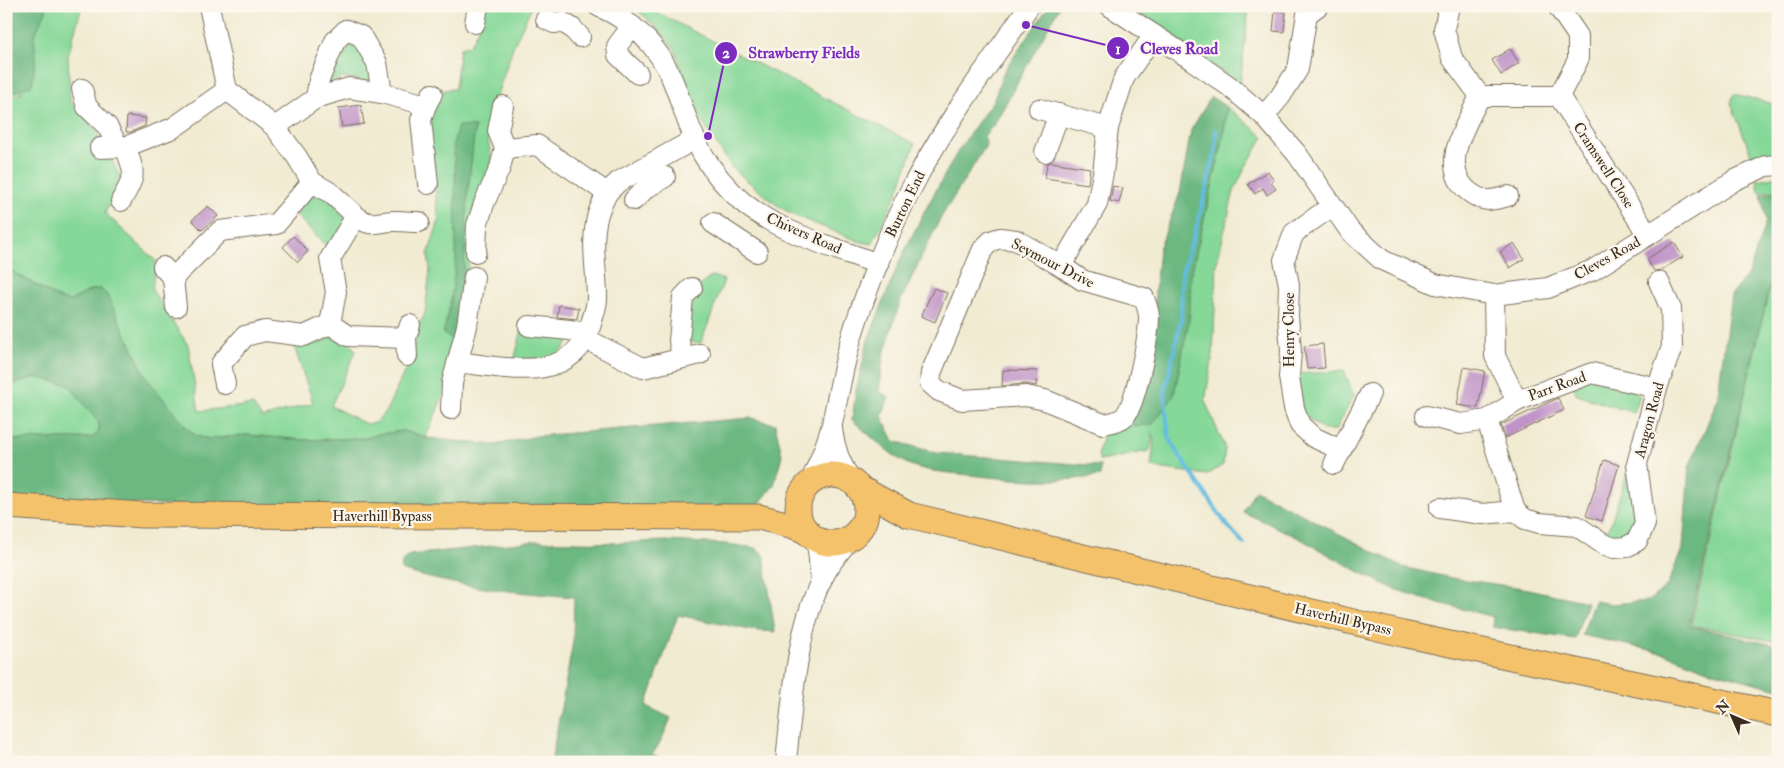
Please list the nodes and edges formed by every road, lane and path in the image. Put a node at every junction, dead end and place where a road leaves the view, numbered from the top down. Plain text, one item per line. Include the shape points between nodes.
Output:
1 (209, 6) edge
2 (598, 6) edge
3 (1029, 6) edge
4 (1110, 6) edge
5 (1318, 6) edge
6 (1449, 6) edge
7 (1560, 8) dead end
8 (558, 16) edge
9 (632, 26) junction
10 (1154, 36) junction
11 (580, 37) dead end
12 (638, 74) dead end
13 (82, 89) dead end
14 (226, 90) junction
15 (382, 93) junction
16 (1480, 96) junction
17 (1559, 96) junction
18 (316, 98) junction
19 (503, 106) dead end
20 (1039, 109) dead end
21 (1059, 114) junction
22 (1264, 116) junction
23 (274, 127) junction
24 (1108, 128) junction
25 (695, 139) junction
26 (502, 140) junction
27 (114, 147) junction
28 (1045, 152) dead end
29 (1778, 165) edge
30 (665, 177) dead end
31 (312, 182) junction
32 (428, 184) dead end
33 (639, 187) junction
34 (607, 193) junction
35 (1508, 196) dead end
36 (121, 201) dead end
37 (746, 205) junction
38 (1332, 206) junction
39 (356, 216) junction
40 (418, 222) dead end
41 (1648, 235) junction
42 (476, 252) dead end
43 (757, 252) dead end
44 (878, 264) junction
45 (1061, 266) junction
46 (474, 277) dead end
47 (1659, 282) dead end
48 (692, 288) dead end
49 (1494, 295) junction
50 (176, 307) dead end
51 (330, 324) junction
52 (529, 326) dead end
53 (587, 337) junction
54 (408, 340) dead end
55 (459, 362) junction
56 (225, 384) dead end
57 (1657, 388) junction
58 (1370, 394) dead end
59 (1516, 401) junction
60 (451, 409) dead end
61 (1426, 416) dead end
62 (1486, 420) junction
63 (832, 424) junction
64 (855, 484) junction
65 (806, 488) junction
66 (6, 506) edge
67 (1440, 508) dead end
68 (1516, 511) junction
69 (909, 516) junction
70 (758, 517) junction
71 (856, 533) junction
72 (810, 534) junction
73 (821, 582) junction
74 (1778, 714) edge
75 (786, 762) edge

1 - 14 street
2 - 9 street, Chivers Road
3 - 44 street, Burton End via 935,147 910,190
4 - 10 street, Cleves Road
5 - 22 street via 1307,14 1298,69
6 - 16 street via 1444,29 1452,58
7 - 17 street via 1578,36 1578,60
8 - 11 street
9 - 12 street via 617,46 618,55
9 - 25 street, Chivers Road via 662,58
10 - 22 street, Cleves Road via 1219,78
10 - 24 street via 1124,78
13 - 27 street via 87,107 107,126
14 - 23 street
14 - 27 street via 173,128
15 - 18 street via 349,88
15 - 18 street via 377,63 361,36 346,30 335,41 319,80
15 - 32 street via 429,100 421,120
16 - 17 street
16 - 35 street via 1455,150 1454,170 1463,186 1475,196 1488,201
17 - 41 street, Cramswell Close
18 - 23 street
19 - 26 street
20 - 21 street
21 - 24 street
21 - 28 street
22 - 38 street, Cleves Road via 1296,154
23 - 31 street
24 - 45 street via 1097,204
25 - 33 street
25 - 37 street, Chivers Road via 709,164
26 - 34 street via 537,145
26 - 42 street via 500,168 477,225
27 - 36 street via 134,169 132,182
29 - 41 street, Cleves Road via 1766,166 1735,180
30 - 33 street
31 - 39 street via 331,193
31 - 50 street via 276,224 220,231 168,273
33 - 34 street via 618,182
34 - 53 street via 598,214 594,238 597,301
37 - 43 street via 719,227
37 - 44 street, Chivers Road via 799,235
38 - 49 street, Cleves Road via 1350,231 1382,260 1435,284
38 - 58 street, Henry Close via 1294,234 1284,260 1289,285 1289,376 1294,408 1300,425 1338,457
39 - 40 street via 374,224
39 - 51 street via 330,259 336,292
41 - 49 street, Cleves Road via 1593,270 1548,288
44 - 63 street, Burton End via 858,316
45 - 45 street, Seymour Drive via 1082,280 1144,298 1149,315 1142,361 1132,402 1124,417 1103,424 1045,400 1026,396 962,400 939,391 930,383 931,372 983,249 991,241 1000,238 1016,240
46 - 55 street
47 - 57 street, Aragon Road via 1671,309 1672,347
48 - 53 street via 683,297 680,341 691,356 643,368
49 - 59 street, Parr Road via 1495,356
51 - 54 street via 348,336
51 - 56 street via 304,336 267,339 244,336 221,364
52 - 53 street via 570,330
53 - 55 street via 572,355 557,365 519,370
55 - 60 street via 452,383
57 - 59 street, Parr Road via 1592,374
57 - 68 street, Aragon Road via 1637,464 1645,524 1637,541 1626,547 1614,548 1577,526 1539,523 1524,519
59 - 62 street, Parr Road
61 - 62 street, Parr Road via 1461,424
62 - 68 street
63 - 64 street, Burton End via 838,457
63 - 65 street, Burton End
64 - 65 main road via 840,476 829,475 818,478
64 - 69 main road, Haverhill Bypass
64 - 71 main road via 866,508 865,519
65 - 70 main road, Haverhill Bypass
65 - 72 main road via 799,501 799,512
66 - 70 main road, Haverhill Bypass via 142,516
67 - 68 street via 1482,514
69 - 71 main road, Haverhill Bypass via 881,519
69 - 74 main road, Haverhill Bypass via 1404,634
70 - 72 main road, Haverhill Bypass via 794,526
71 - 72 main road via 832,543
71 - 73 street via 835,558
72 - 73 street via 818,549
73 - 75 street via 801,645

